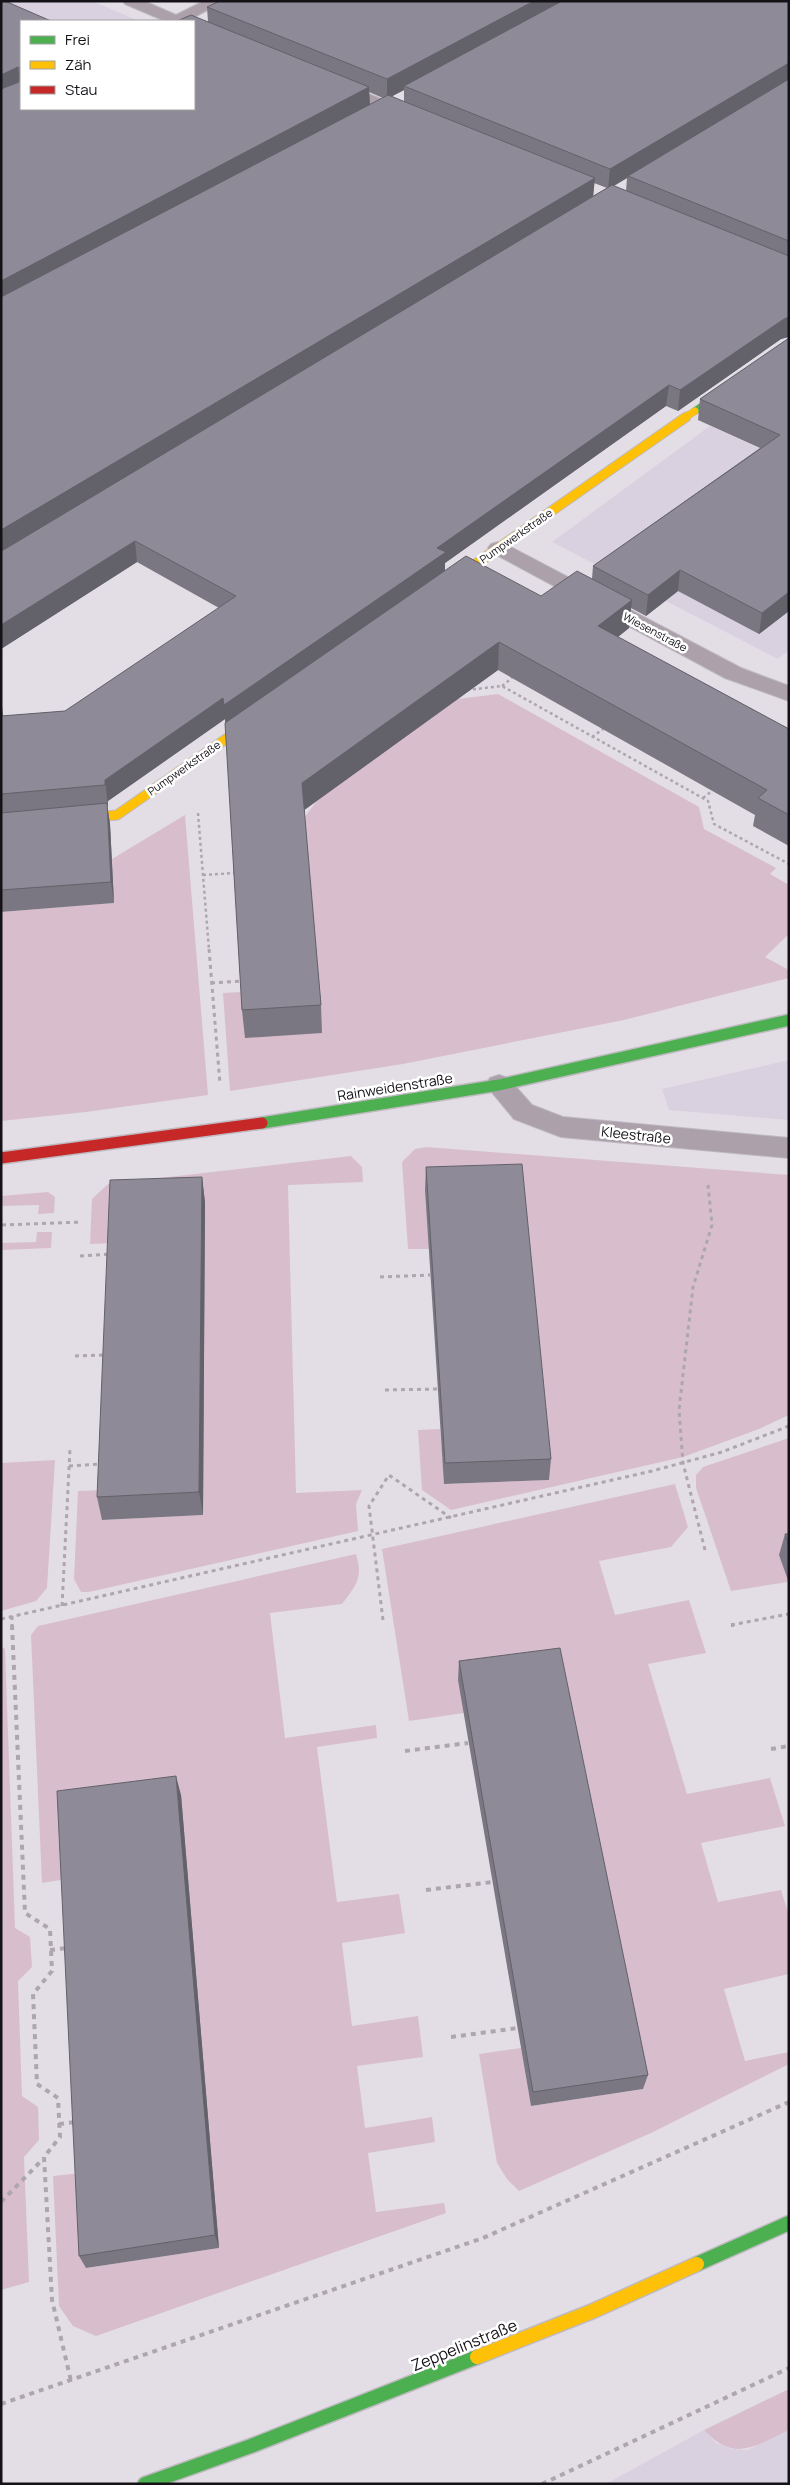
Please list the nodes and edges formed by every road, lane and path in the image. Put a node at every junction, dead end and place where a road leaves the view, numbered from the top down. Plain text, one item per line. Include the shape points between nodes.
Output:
1 (130, 1) edge
2 (217, 1) edge
3 (175, 20) edge
4 (179, 20) edge
5 (323, 81) edge
6 (405, 98) edge
7 (388, 107) junction
8 (370, 116) edge
9 (424, 122) edge
10 (789, 345) edge
11 (498, 548) junction
12 (441, 589) edge
13 (512, 678) edge
14 (502, 686) junction
15 (458, 691) edge
16 (789, 694) edge
17 (263, 713) edge
18 (603, 729) edge
19 (592, 737) junction
20 (194, 761) junction
21 (712, 791) edge
22 (703, 799) junction
23 (1, 825) edge
24 (789, 864) edge
25 (235, 873) edge
26 (203, 875) junction
27 (241, 981) edge
28 (212, 982) junction
29 (789, 1020) edge
30 (499, 1085) junction
31 (223, 1129) junction
32 (705, 1142) junction
33 (789, 1148) edge
34 (1, 1158) edge
35 (82, 1222) dead end
36 (2, 1224) edge
37 (113, 1254) edge
38 (80, 1256) dead end
39 (430, 1275) edge
40 (380, 1277) dead end
41 (109, 1354) edge
42 (74, 1356) dead end
43 (438, 1389) edge
44 (385, 1390) dead end
45 (789, 1426) edge
46 (70, 1449) dead end
47 (683, 1463) junction
48 (105, 1464) edge
49 (68, 1466) junction
50 (451, 1518) junction
51 (372, 1537) junction
52 (705, 1550) dead end
53 (62, 1606) junction
54 (789, 1614) edge
55 (12, 1616) junction
56 (1, 1619) edge
57 (383, 1620) dead end
58 (731, 1625) dead end
59 (468, 1743) edge
60 (789, 1746) edge
61 (771, 1749) dead end
62 (405, 1751) dead end
63 (493, 1882) edge
64 (426, 1890) dead end
65 (70, 1948) edge
66 (50, 1950) junction
67 (518, 2028) edge
68 (451, 2037) dead end
69 (789, 2102) edge
70 (79, 2122) edge
71 (59, 2124) junction
72 (44, 2157) junction
73 (1, 2202) edge
74 (789, 2223) edge
75 (789, 2368) edge
76 (71, 2381) junction
77 (1, 2404) edge
78 (146, 2484) edge
79 (542, 2484) edge

1 - 3 street
2 - 4 street
5 - 7 street
6 - 7 street
7 - 8 street
7 - 9 street
10 - 11 street, Pumpwerkstraße
11 - 12 street, Pumpwerkstraße
11 - 16 street, Wiesenstraße via 733,672
13 - 14 path
14 - 15 path
14 - 19 path
17 - 20 street, Pumpwerkstraße
18 - 19 path
19 - 22 path
20 - 23 street, Pumpwerkstraße via 117,815
20 - 26 path
21 - 22 path
22 - 24 path via 708,802 714,824
25 - 26 path
26 - 28 path
27 - 28 path
28 - 31 path
29 - 30 street, Rainweidenstraße
30 - 31 street, Rainweidenstraße
30 - 32 street, Kleestraße via 523,1112 561,1127
31 - 34 street, Rainweidenstraße
32 - 33 street, Kleestraße
32 - 47 path via 712,1225 693,1287 679,1410
35 - 36 path
37 - 38 path
39 - 40 path
41 - 42 path
43 - 44 path
45 - 47 path
46 - 49 path
47 - 50 path
47 - 52 path
48 - 49 path
49 - 53 path
50 - 51 path
50 - 51 path via 389,1475 368,1506
51 - 53 path
51 - 57 path
53 - 55 path
54 - 58 path
55 - 56 path
55 - 66 path via 25,1913 50,1929
59 - 62 path
60 - 61 path
63 - 64 path
65 - 66 path
66 - 71 path via 52,1971 33,1994 37,2084 58,2098
67 - 68 path
69 - 76 path via 483,2238
70 - 71 path
71 - 72 path via 60,2137
72 - 73 path
72 - 76 path via 52,2300
74 - 78 street, Zeppelinstraße via 593,2311
75 - 79 path
76 - 77 path

